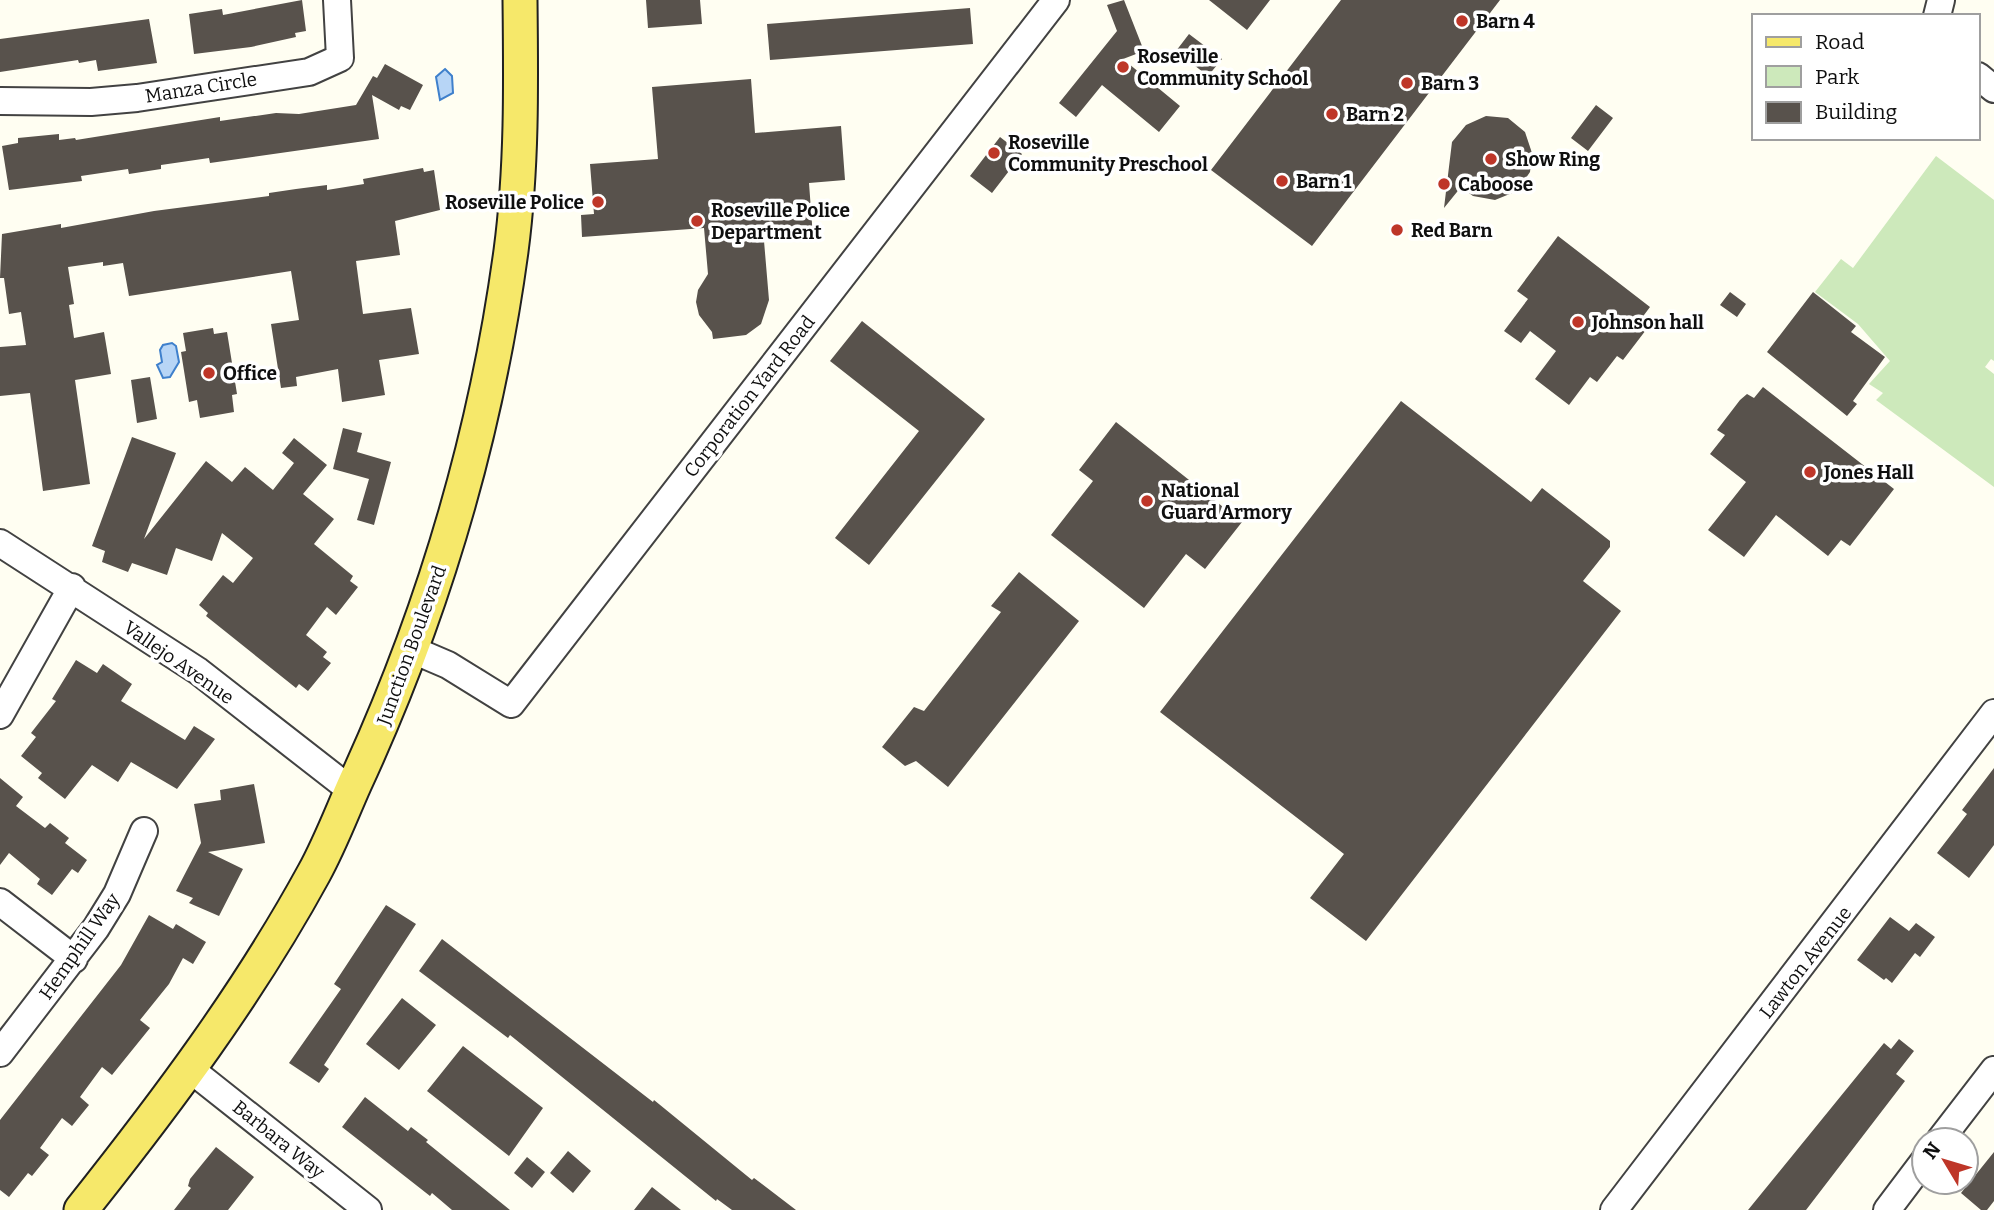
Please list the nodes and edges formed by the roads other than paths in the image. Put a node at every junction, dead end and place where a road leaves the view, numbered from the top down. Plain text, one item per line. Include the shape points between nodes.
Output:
1 (337, 0) edge
2 (520, 0) edge
3 (1056, 0) edge
4 (1980, 78) edge
5 (1994, 89) edge
6 (0, 102) edge
7 (0, 543) edge
8 (72, 587) junction
9 (413, 650) junction
10 (1994, 713) edge
11 (0, 715) edge
12 (352, 791) junction
13 (144, 831) dead end
14 (0, 901) edge
15 (74, 959) junction
16 (0, 1053) edge
17 (190, 1069) junction
18 (1990, 1084) edge
19 (1952, 1126) edge
20 (1910, 1180) edge
21 (81, 1210) edge
22 (368, 1210) edge
23 (1614, 1210) edge
24 (1887, 1210) edge

1 - 6 street, Manza Circle via 340,58 309,72 137,98
2 - 9 main road, Junction Boulevard via 521,134 505,289 489,382 459,504
3 - 9 street, Corporation Yard Road via 511,704
4 - 5 street
7 - 8 street, Vallejo Avenue
8 - 11 street
8 - 12 street, Vallejo Avenue via 198,671
9 - 12 main road, Junction Boulevard
10 - 23 street, Lawton Avenue
12 - 17 main road, Junction Boulevard via 315,872
13 - 15 street, Hemphill Way via 117,894
14 - 15 street
15 - 16 street, Hemphill Way
17 - 21 main road, Junction Boulevard
17 - 22 street, Barbara Way
18 - 19 street
20 - 24 street

